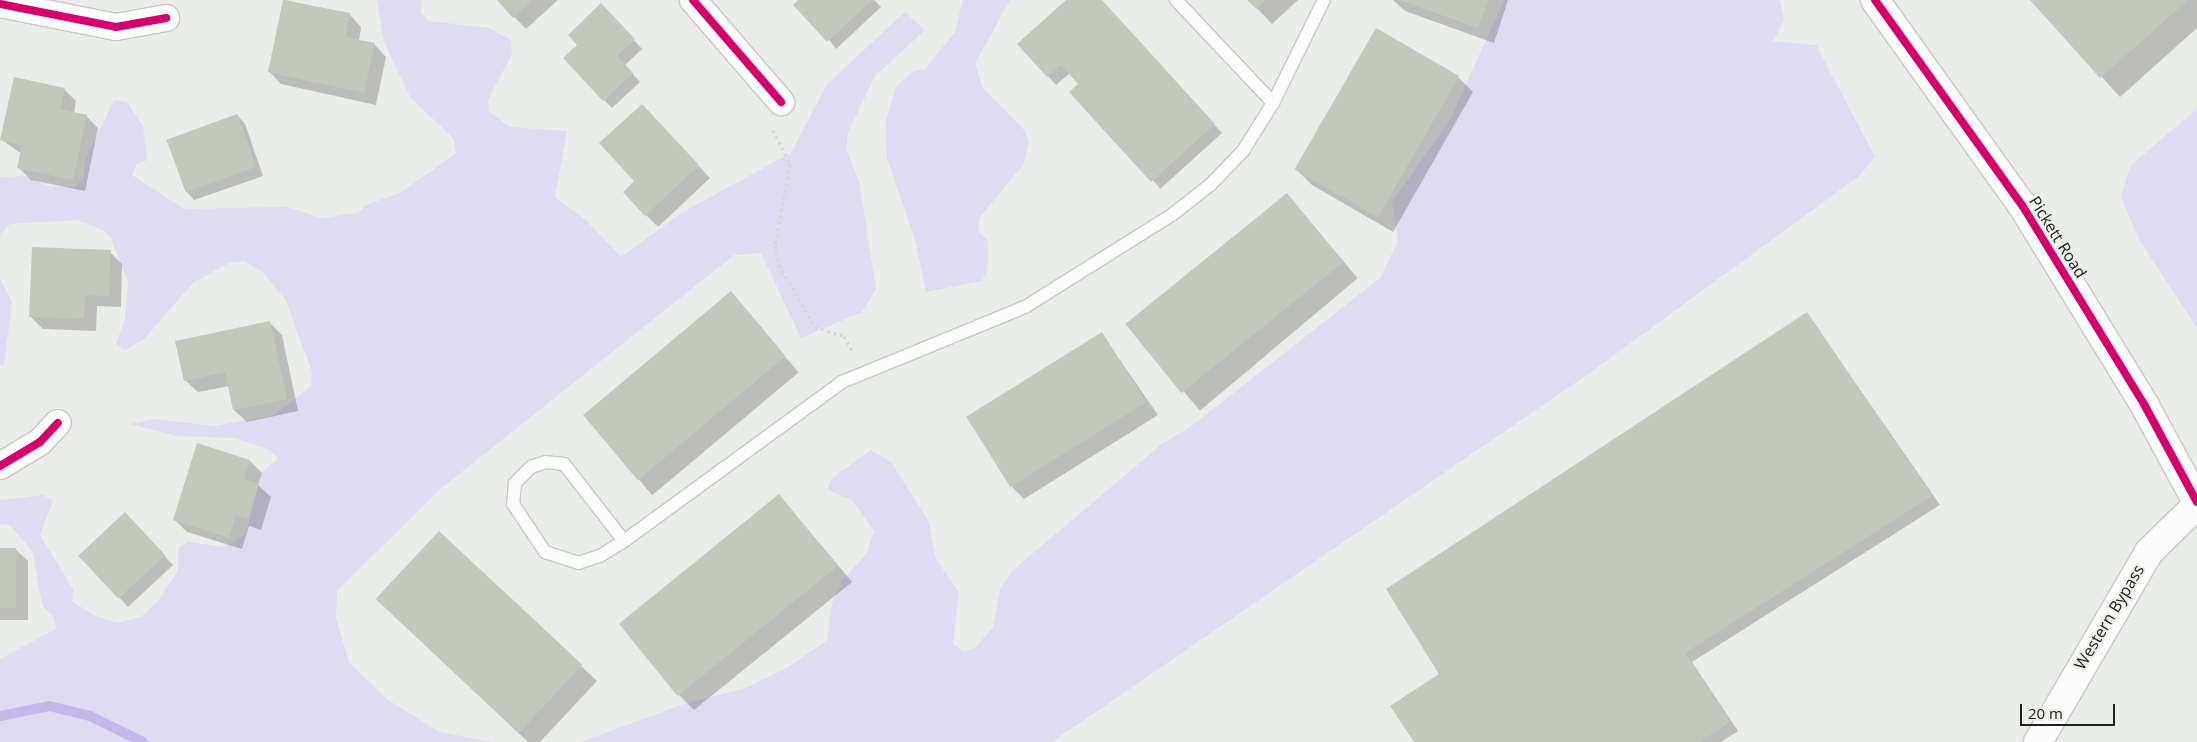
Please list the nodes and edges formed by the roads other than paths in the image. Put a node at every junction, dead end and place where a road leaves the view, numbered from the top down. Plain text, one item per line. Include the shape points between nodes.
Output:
1 (693, 0) edge
2 (1176, 0) edge
3 (1324, 0) edge
4 (1875, 0) edge
5 (0, 4) edge
6 (166, 18) dead end
7 (781, 102) dead end
8 (1273, 103) junction
9 (58, 423) dead end
10 (0, 466) edge
11 (2197, 503) edge
12 (624, 541) junction
13 (2038, 742) edge

1 - 7 street
2 - 8 lane
3 - 8 lane
4 - 11 street, Pickett Road via 2022,205 2146,406
5 - 6 street via 116,27
8 - 12 lane via 1243,151 1173,214 1025,307 842,382
9 - 10 street via 40,442
11 - 13 street, Western Bypass via 2149,552
12 - 12 lane via 578,562 545,552 513,504 515,484 531,467 546,462 564,464

